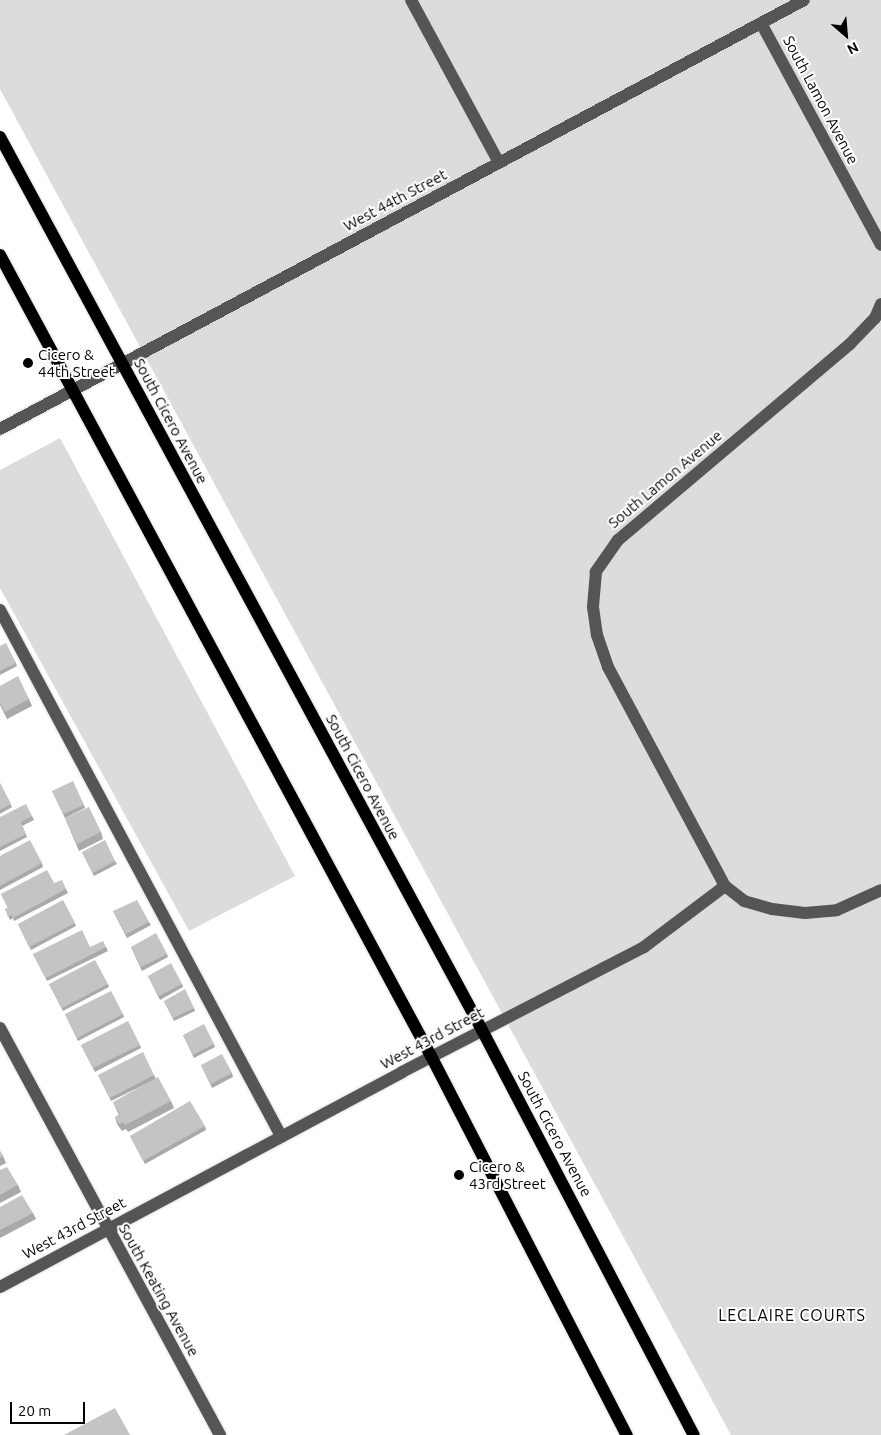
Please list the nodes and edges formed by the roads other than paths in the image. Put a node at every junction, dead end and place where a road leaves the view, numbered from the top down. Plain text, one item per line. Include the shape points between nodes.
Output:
1 (410, 0) edge
2 (804, 0) edge
3 (761, 23) junction
4 (0, 137) edge
5 (499, 163) junction
6 (881, 245) edge
7 (0, 255) edge
8 (881, 304) edge
9 (122, 364) junction
10 (73, 390) junction
11 (2, 423) edge
12 (0, 610) edge
13 (726, 886) junction
14 (881, 890) edge
15 (0, 1028) edge
16 (482, 1030) junction
17 (431, 1056) junction
18 (281, 1136) junction
19 (107, 1229) junction
20 (0, 1286) edge
21 (220, 1435) edge
22 (627, 1435) edge
23 (694, 1435) edge

1 - 5 street
2 - 3 street, West 44th Street
3 - 5 street, West 44th Street
3 - 6 street, South Lamon Avenue
4 - 9 main road, South Cicero Avenue
5 - 9 street, West 44th Street
7 - 10 main road
8 - 13 street, South Lamon Avenue via 875,318 850,344 618,540 596,572 593,607 597,636 608,667
9 - 10 street, West 44th Street
9 - 16 main road, South Cicero Avenue
10 - 11 street, West 44th Street
10 - 17 main road
12 - 18 street
13 - 14 street via 744,901 772,909 806,913 837,910
13 - 16 street, West 43rd Street via 644,947
15 - 19 street, South Keating Avenue
16 - 17 street, West 43rd Street
16 - 23 main road, South Cicero Avenue
17 - 18 street, West 43rd Street
17 - 22 main road
18 - 19 street, West 43rd Street
19 - 20 street, West 43rd Street
19 - 21 street, South Keating Avenue

